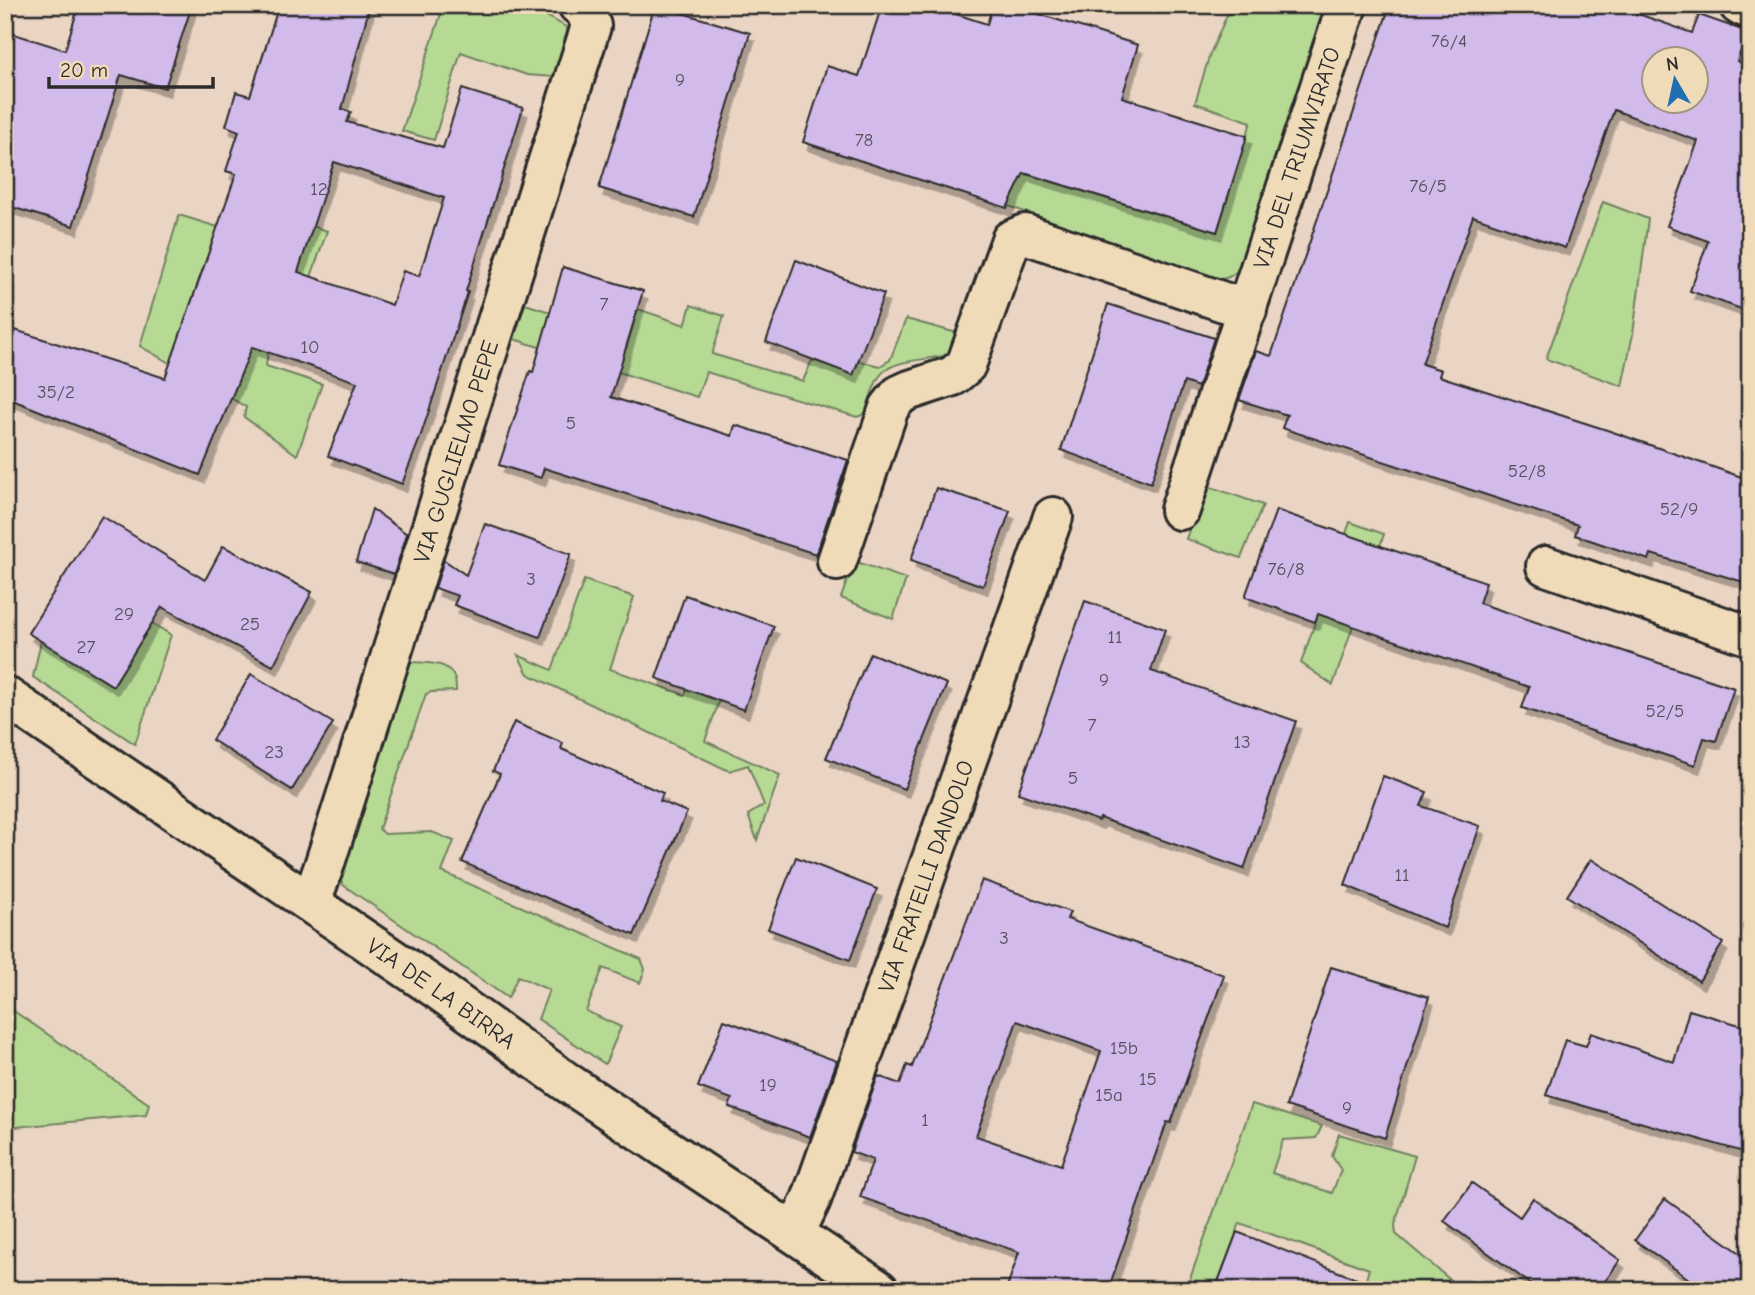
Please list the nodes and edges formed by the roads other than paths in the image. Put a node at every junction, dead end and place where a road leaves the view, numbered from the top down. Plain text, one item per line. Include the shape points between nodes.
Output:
1 (578, 5) edge
2 (1347, 5) edge
3 (1739, 5) edge
4 (1750, 9) edge
5 (1247, 310) junction
6 (1180, 510) dead end
7 (1053, 517) dead end
8 (837, 562) dead end
9 (1546, 566) dead end
10 (1750, 636) edge
11 (5, 696) edge
12 (311, 903) junction
13 (795, 1233) junction
14 (879, 1290) edge

1 - 12 street, VIA GUGLIELMO PEPE via 585,9 591,26
2 - 5 street, VIA DEL TRIUMVIRATO
3 - 4 street
5 - 6 street, VIA DEL TRIUMVIRATO
5 - 8 street via 1025,234 1011,240 966,365 953,376 899,395 889,408
7 - 13 street, VIA FRATELLI DANDOLO via 811,1200
9 - 10 street
11 - 12 street, VIA DE LA BIRRA
12 - 13 street, VIA DE LA BIRRA via 568,1083
13 - 14 street, VIA DE LA BIRRA

